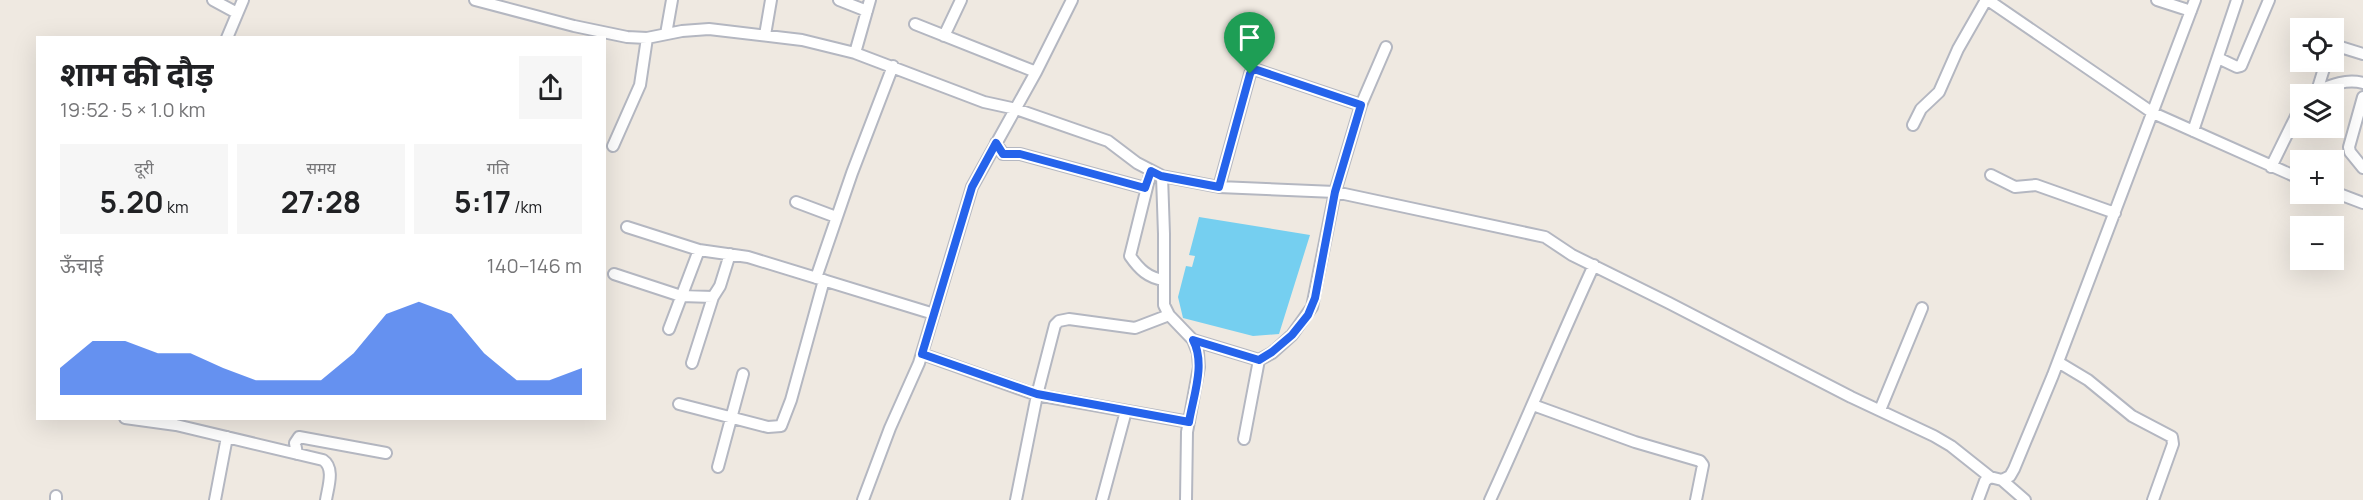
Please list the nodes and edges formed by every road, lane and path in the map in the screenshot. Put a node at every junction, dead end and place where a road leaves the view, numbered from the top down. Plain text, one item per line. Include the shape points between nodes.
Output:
1 (213, 0) edge
2 (243, 0) edge
3 (475, 0) edge
4 (672, 0) edge
5 (771, 0) edge
6 (838, 0) edge
7 (961, 0) edge
8 (1072, 0) edge
9 (1987, 0) edge
10 (2157, 0) edge
11 (2237, 0) edge
12 (2269, 0) edge
13 (868, 5) edge
14 (2193, 5) edge
15 (237, 14) junction
16 (915, 24) dead end
17 (666, 34) junction
18 (765, 35) junction
19 (228, 36) edge
20 (944, 36) junction
21 (647, 38) junction
22 (1386, 47) dead end
23 (2344, 48) edge
24 (855, 53) junction
25 (2363, 54) edge
26 (2218, 58) junction
27 (893, 66) junction
28 (1036, 72) junction
29 (2363, 83) edge
30 (2338, 84) edge
31 (2363, 97) edge
32 (1361, 105) junction
33 (1016, 110) junction
34 (2152, 113) junction
35 (1913, 125) dead end
36 (2290, 128) edge
37 (2193, 131) junction
38 (996, 143) junction
39 (613, 146) dead end
40 (2271, 167) junction
41 (2363, 168) edge
42 (1156, 173) junction
43 (1990, 175) dead end
44 (2290, 175) edge
45 (1219, 187) junction
46 (1145, 188) junction
47 (1335, 192) junction
48 (2344, 196) edge
49 (796, 202) dead end
50 (2363, 203) edge
51 (2115, 213) junction
52 (836, 217) junction
53 (627, 227) dead end
54 (699, 250) junction
55 (730, 254) junction
56 (1594, 265) junction
57 (614, 274) dead end
58 (820, 279) junction
59 (1164, 280) junction
60 (681, 296) junction
61 (712, 297) junction
62 (1922, 308) dead end
63 (934, 314) junction
64 (1169, 315) junction
65 (669, 329) dead end
66 (1193, 340) junction
67 (922, 354) junction
68 (1259, 360) junction
69 (2058, 362) junction
70 (692, 363) dead end
71 (743, 374) dead end
72 (1037, 394) junction
73 (679, 404) dead end
74 (1533, 405) junction
75 (1880, 410) junction
76 (1126, 411) junction
77 (731, 417) junction
78 (140, 420) edge
79 (1189, 422) junction
80 (227, 437) junction
81 (1244, 439) dead end
82 (386, 453) dead end
83 (297, 454) junction
84 (718, 467) dead end
85 (1990, 477) junction
86 (2002, 480) junction
87 (215, 500) edge
88 (326, 500) edge
89 (863, 500) edge
90 (1016, 500) edge
91 (1102, 500) edge
92 (1186, 500) edge
93 (1490, 500) edge
94 (1696, 500) edge
95 (1978, 500) edge
96 (2025, 500) edge
97 (2153, 500) edge

1 - 15 street
2 - 15 street
3 - 21 street via 574,26
4 - 17 street
5 - 18 street
6 - 13 street
7 - 20 street
8 - 28 street
9 - 34 street
9 - 35 street via 1958,49 1939,92 1921,109
10 - 14 street
11 - 26 street
12 - 26 street via 2241,66
13 - 24 street
14 - 34 street
15 - 19 street
16 - 20 street
17 - 18 street via 709,29
17 - 21 street
18 - 24 street
20 - 28 street
21 - 39 street via 640,86
22 - 32 street
23 - 25 street
24 - 27 street
26 - 37 street
27 - 33 street via 984,102
27 - 52 street
28 - 33 street
29 - 30 street via 2349,80
31 - 41 street via 2349,147
32 - 45 street via 1252,70
32 - 47 street
33 - 38 street
33 - 42 street via 1108,141
34 - 37 street
34 - 51 street
36 - 40 street
37 - 40 street
38 - 46 street via 1003,154 1020,154
38 - 63 street via 972,187
40 - 44 street
42 - 45 street
42 - 46 street
42 - 59 street
43 - 51 street via 2015,187 2036,184
45 - 47 street
46 - 59 street via 1130,256 1147,275
47 - 56 street via 1545,237
47 - 68 street via 1312,307 1292,335
48 - 50 street
49 - 52 street
51 - 69 street
52 - 58 street
53 - 54 street
54 - 55 street
54 - 60 street
55 - 58 street
55 - 61 street via 720,286
56 - 74 street
56 - 75 street
57 - 60 street
58 - 63 street
58 - 77 street via 781,426 774,428
59 - 64 street via 1164,304
60 - 61 street
60 - 65 street
61 - 70 street
62 - 75 street
63 - 67 street
64 - 66 street
64 - 72 street via 1135,328 1059,321
66 - 68 street
66 - 79 street via 1199,367
67 - 72 street
67 - 89 street
68 - 81 street
69 - 86 street via 2014,469
69 - 97 street via 2088,380 2132,416 2172,437
71 - 77 street
72 - 76 street
72 - 90 street
73 - 77 street
74 - 93 street
74 - 94 street via 1700,461 1703,465
75 - 85 street via 1951,446
76 - 79 street
76 - 91 street
77 - 84 street
78 - 80 street
79 - 92 street
80 - 83 street
80 - 87 street
82 - 83 street via 299,437 295,443
83 - 88 street via 328,464
85 - 86 street
85 - 95 street
86 - 96 street

